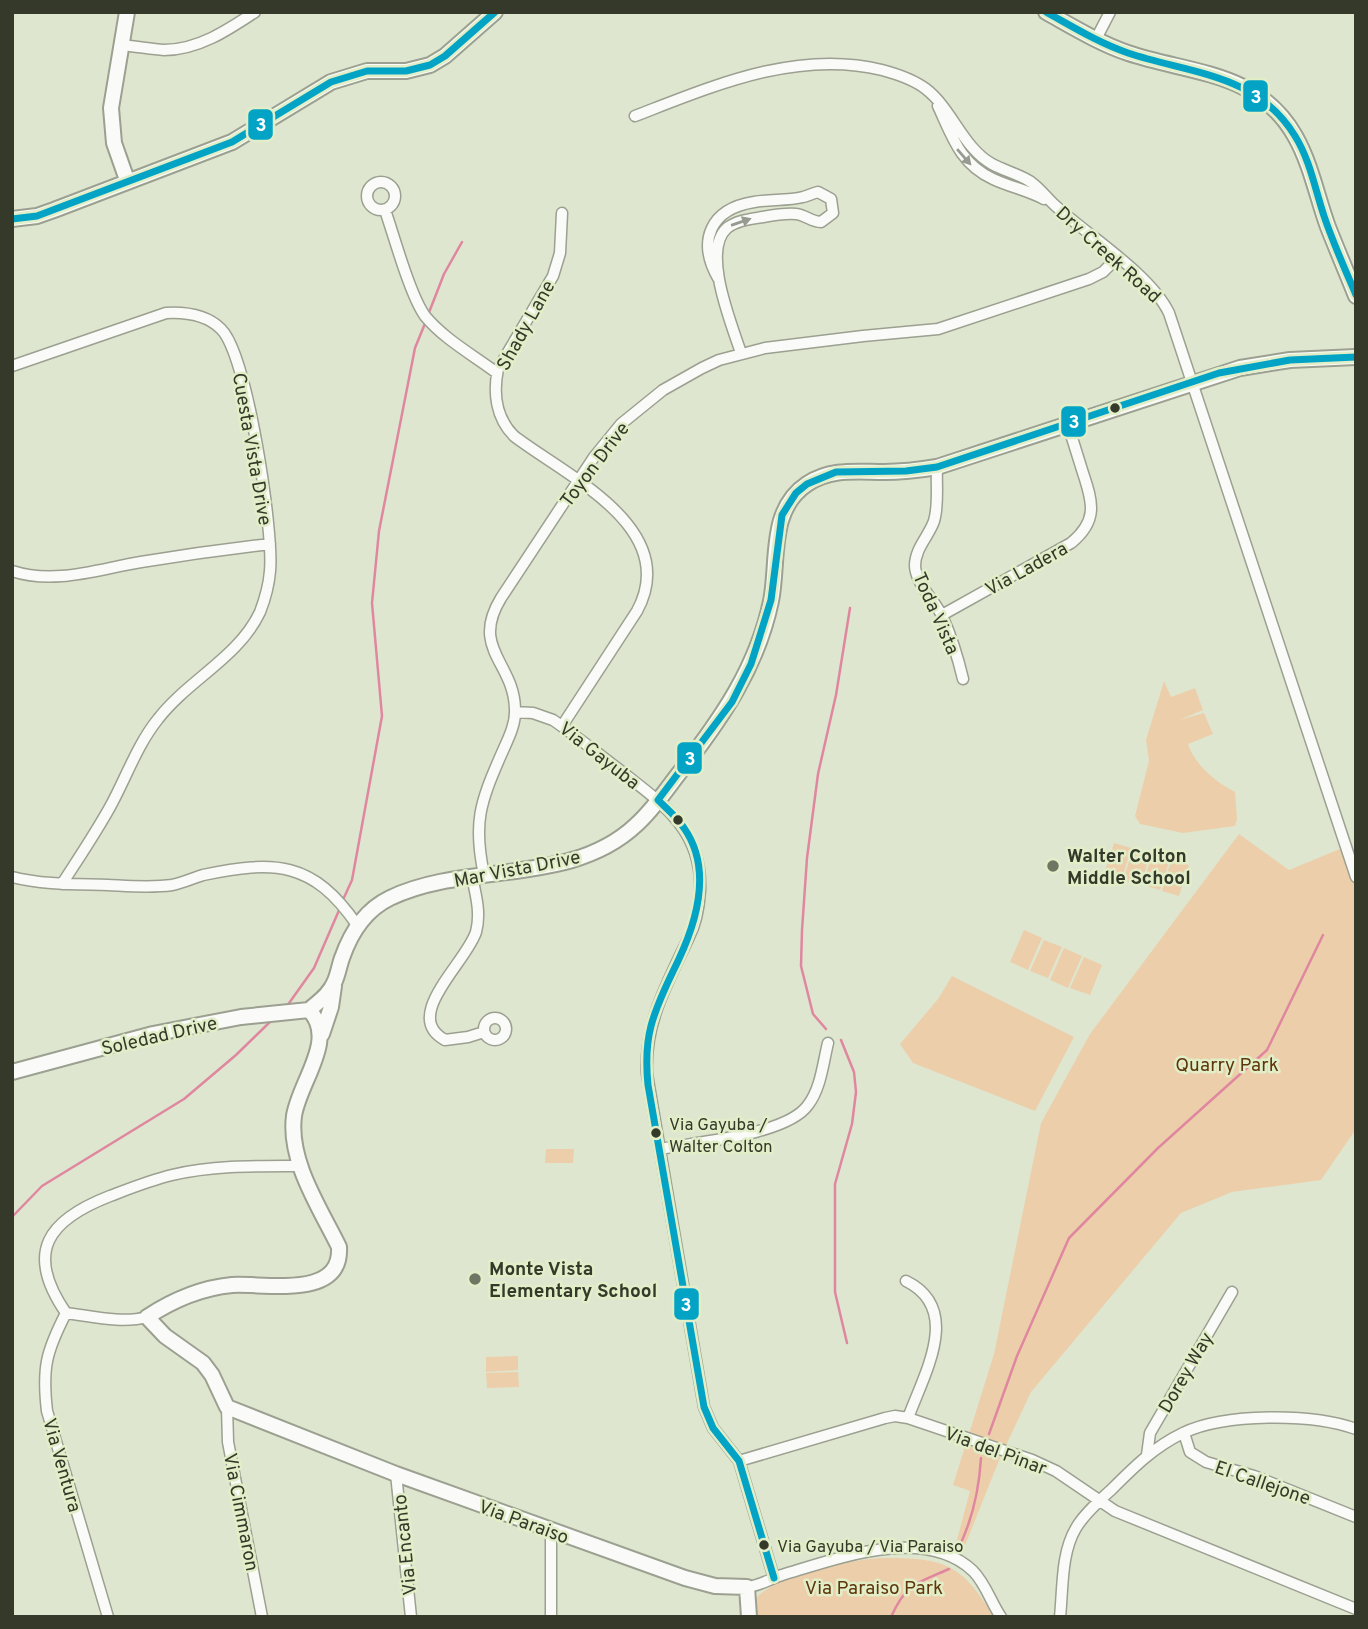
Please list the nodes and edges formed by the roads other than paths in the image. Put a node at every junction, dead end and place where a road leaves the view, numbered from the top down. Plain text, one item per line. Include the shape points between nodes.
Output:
1 (127, 12) edge
2 (255, 12) edge
3 (495, 12) edge
4 (1046, 12) edge
5 (1110, 12) edge
6 (1096, 39) junction
7 (120, 45) junction
8 (635, 116) dead end
9 (127, 180) junction
10 (385, 210) dead end
11 (562, 213) dead end
12 (12, 219) edge
13 (1117, 258) junction
14 (718, 278) junction
15 (1356, 296) edge
16 (1356, 349) edge
17 (741, 353) junction
18 (1351, 358) edge
19 (12, 366) edge
20 (497, 373) junction
21 (1192, 383) junction
22 (1068, 425) junction
23 (937, 467) junction
24 (578, 481) junction
25 (270, 544) junction
26 (12, 571) edge
27 (942, 615) junction
28 (963, 679) dead end
29 (515, 712) junction
30 (562, 726) junction
31 (658, 800) junction
32 (478, 876) junction
33 (12, 877) edge
34 (1356, 877) edge
35 (62, 884) junction
36 (357, 925) junction
37 (334, 983) junction
38 (309, 1010) junction
39 (484, 1032) dead end
40 (320, 1038) junction
41 (828, 1043) dead end
42 (12, 1072) edge
43 (660, 1149) junction
44 (300, 1166) junction
45 (906, 1281) dead end
46 (1232, 1293) dead end
47 (65, 1313) junction
48 (147, 1317) junction
49 (228, 1407) junction
50 (908, 1418) junction
51 (1356, 1429) edge
52 (1184, 1433) junction
53 (1147, 1454) junction
54 (739, 1461) junction
55 (396, 1474) junction
56 (1100, 1500) junction
57 (1356, 1517) edge
58 (551, 1531) junction
59 (774, 1578) junction
60 (747, 1587) junction
61 (1356, 1609) edge
62 (107, 1617) edge
63 (262, 1617) edge
64 (411, 1617) edge
65 (551, 1617) edge
66 (749, 1617) edge
67 (1001, 1617) edge
68 (1060, 1617) edge

1 - 7 street
2 - 7 street via 188,47 164,50
3 - 9 street via 430,65 406,71 368,71 331,82 232,142
4 - 6 street
5 - 6 street
6 - 15 street via 1144,58 1224,78 1272,106 1302,148
7 - 9 street via 111,123
8 - 13 street, Dry Creek Road via 770,70 823,64 890,72 934,96 982,156 1032,182
9 - 12 street via 37,216
10 - 20 street via 426,316
11 - 20 street, Shady Lane via 553,276
13 - 17 street, Toyon Drive via 1089,279 938,329
13 - 21 street, Dry Creek Road via 1165,304
14 -> 14 street via 717,245 728,227 750,219 793,214 821,222 832,213 831,199 818,192 728,210 715,223 708,241 709,261
14 - 17 street
16 - 18 street
17 - 24 street, Toyon Drive via 702,368 641,406 614,432
18 - 21 street, Mar Vista Drive via 1262,364
19 - 25 street, Cuesta Vista Drive via 166,313 186,313 212,322 232,345 250,408
20 - 24 street, Shady Lane via 498,407 506,428
21 - 22 street, Mar Vista Drive
21 - 34 street, Dry Creek Road
22 - 23 street, Mar Vista Drive
22 - 27 street, Via Ladera via 1091,495 1091,515 1084,531 1072,543
23 - 27 street, Toda Vista via 936,512 915,566
23 - 31 street, Mar Vista Drive via 836,472 796,493 782,515 771,600 751,664 732,702
24 - 29 street, Toyon Drive via 501,598 489,625 490,641 508,680
24 - 30 street, Shady Lane via 610,503 626,521 645,557 648,578 638,611
25 - 26 street, Cuesta Vista Drive via 75,575
25 - 35 street, Cuesta Vista Drive via 268,585 256,619 233,648 156,721
27 - 28 street, Toda Vista
29 - 30 street, Via Gayuba via 541,715
29 - 32 street via 480,810
30 - 31 street, Via Gayuba
31 - 32 street, Mar Vista Drive via 620,839 596,852
31 - 43 street, Via Gayuba via 689,836 700,884 694,926 660,999 648,1039 648,1085
32 - 36 street, Mar Vista Drive via 402,893 375,907
32 - 39 street via 475,934 432,1003 429,1018 434,1032 445,1040
33 - 35 street
35 - 36 street via 154,887 242,868 283,868 302,873 324,888
36 - 37 street
37 - 38 street
37 - 40 street
38 - 40 street via 319,1023
38 - 42 street, Soledad Drive via 153,1034
40 - 44 street via 293,1119
41 - 43 street via 812,1099 795,1118 774,1127
43 - 54 street, Via Gayuba via 704,1407 713,1428
44 - 47 street via 232,1166 173,1174 75,1212 46,1244 49,1284
44 - 48 street via 339,1247 335,1270 318,1282 232,1285 193,1293
45 - 50 street via 929,1297 937,1337
46 - 53 street, Dorey Way via 1150,1433
47 - 48 street
47 - 62 street, Via Ventura via 46,1361 47,1411
48 - 49 street via 203,1363
49 - 55 street, Via Paraiso
49 - 63 street, Via Cimmaron via 228,1443
50 - 54 street, Via del Pinar via 885,1418
50 - 56 street, Via del Pinar via 1032,1460
51 - 52 street via 1325,1420 1289,1418 1216,1423
52 - 53 street
52 - 57 street, El Callejone via 1190,1451 1206,1462
53 - 56 street
54 - 59 street, Via Gayuba
55 - 58 street, Via Paraiso
55 - 64 street, Via Encanto
56 - 61 street, Via del Pinar via 1115,1511
56 - 68 street via 1076,1527 1069,1544
58 - 60 street, Via Paraiso via 697,1582
58 - 65 street
59 - 60 street, Via Paraiso
59 - 67 street, Via Paraiso via 867,1551 928,1551 974,1572
60 - 66 street

